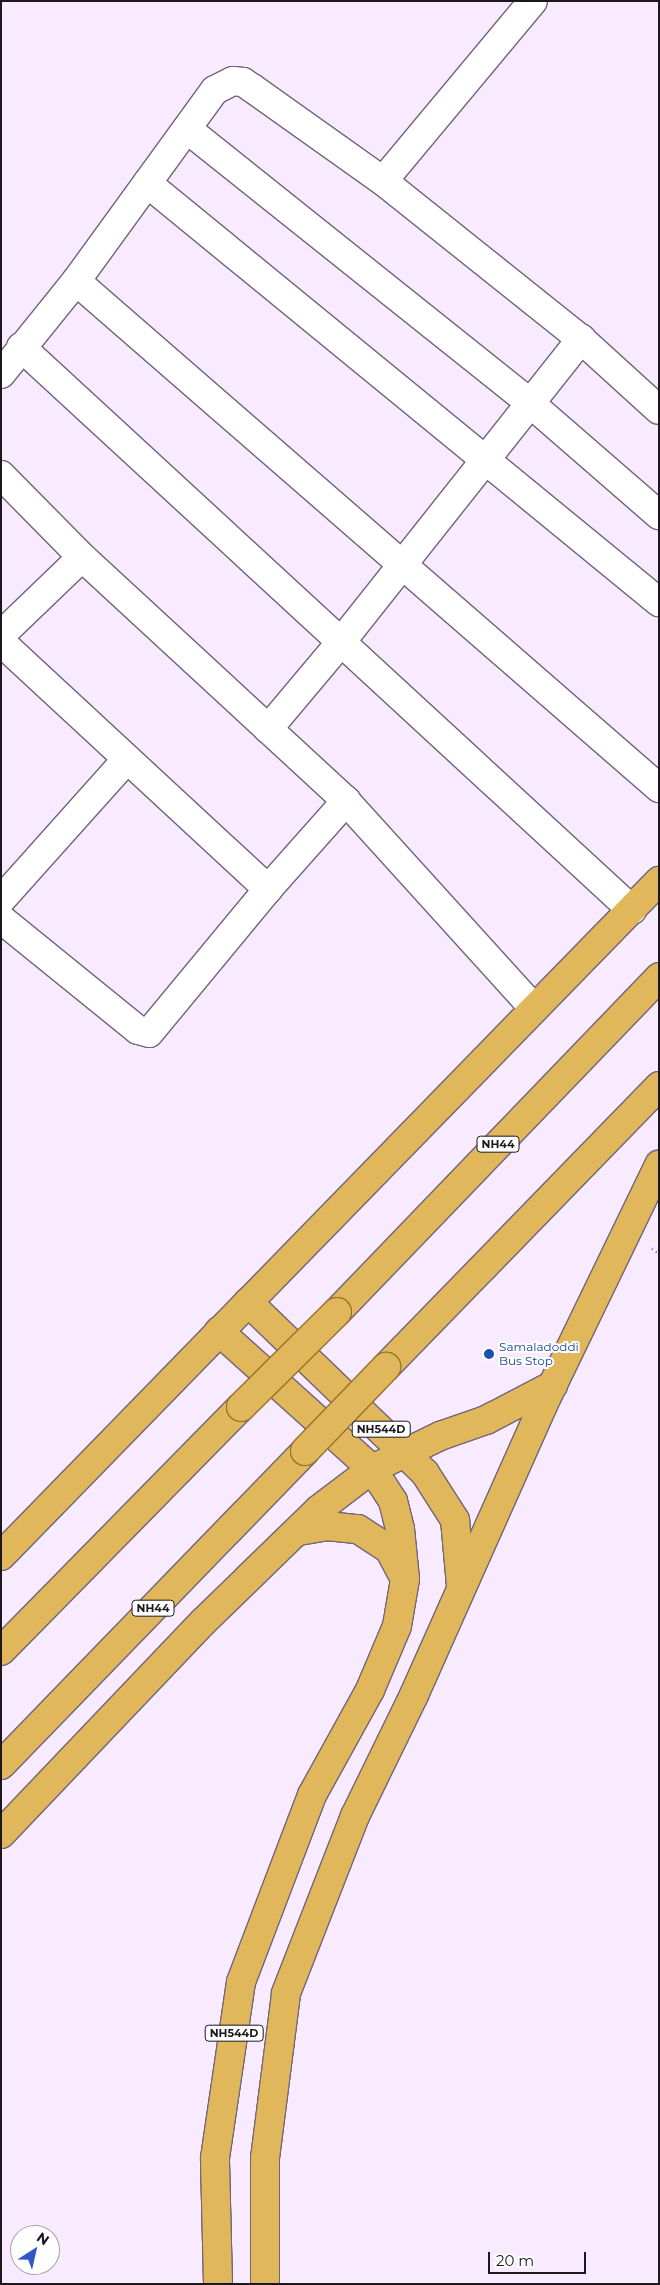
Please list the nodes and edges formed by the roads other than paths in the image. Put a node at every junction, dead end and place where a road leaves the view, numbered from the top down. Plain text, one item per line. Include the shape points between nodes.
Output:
1 (532, 1) edge
2 (187, 129) junction
3 (383, 181) junction
4 (147, 183) junction
5 (76, 281) junction
6 (581, 339) junction
7 (21, 347) junction
8 (1, 374) edge
9 (530, 403) junction
10 (659, 410) edge
11 (484, 460) junction
12 (1, 475) edge
13 (659, 515) edge
14 (82, 557) junction
15 (401, 566) junction
16 (659, 602) edge
17 (1, 635) edge
18 (1, 642) edge
19 (341, 642) junction
20 (268, 729) junction
21 (127, 759) junction
22 (659, 788) edge
23 (346, 801) junction
24 (659, 881) edge
25 (268, 889) junction
26 (1, 900) edge
27 (632, 910) junction
28 (1, 919) edge
29 (659, 977) edge
30 (534, 1008) junction
31 (659, 1086) edge
32 (659, 1165) edge
33 (248, 1302) junction
34 (220, 1331) junction
35 (553, 1384) junction
36 (406, 1452) junction
37 (372, 1469) junction
38 (299, 1531) junction
39 (1, 1556) edge
40 (405, 1579) junction
41 (461, 1586) junction
42 (1, 1651) edge
43 (1, 1765) edge
44 (1, 1834) edge
45 (218, 2284) edge
46 (265, 2284) edge

1 - 3 street
2 - 3 street via 215,90 233,81 243,82
2 - 4 street
2 - 9 street
3 - 6 street
4 - 5 street
4 - 11 street
5 - 7 street
5 - 15 street
6 - 9 street
6 - 10 street
7 - 8 street
7 - 19 street
9 - 11 street
9 - 13 street
11 - 15 street
11 - 16 street
12 - 14 street
14 - 17 street
14 - 20 street
15 - 19 street
15 - 22 street
18 - 21 street
19 - 20 street
19 - 27 street
20 - 23 street
21 - 25 street
21 - 26 street
23 - 25 street
23 - 30 street
24 - 27 highway
25 - 28 street via 146,1033 138,1030
27 - 30 highway
29 - 42 highway, NH44, bridge via 337,1312
30 - 33 highway
31 - 43 highway, NH44, bridge
32 - 35 highway
33 - 34 highway
33 - 36 highway, NH544D
34 - 37 highway, NH544D
34 - 39 highway
35 - 36 highway via 486,1420
35 - 41 highway
36 - 37 highway
36 - 41 highway, NH544D via 426,1473 455,1520
37 - 38 highway via 318,1510
37 - 40 highway, NH544D via 393,1501 400,1529
38 - 40 highway via 327,1526 358,1529 389,1549
38 - 44 highway via 204,1622
40 - 45 highway, NH544D via 396,1626 370,1690 312,1795 241,1982 215,2158
41 - 46 highway, NH544D via 414,1695 355,1816 286,1993 265,2158

